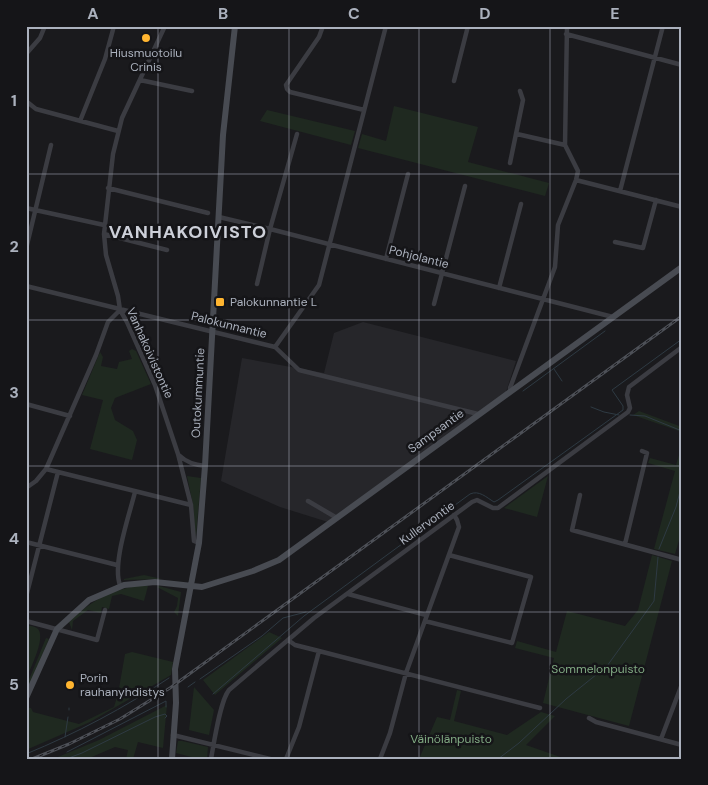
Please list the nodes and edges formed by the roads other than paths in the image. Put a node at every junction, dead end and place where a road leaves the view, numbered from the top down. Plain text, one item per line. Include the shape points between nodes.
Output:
1 (45, 26) edge
2 (114, 26) edge
3 (165, 26) edge
4 (235, 26) edge
5 (323, 26) edge
6 (386, 26) edge
7 (468, 26) edge
8 (567, 26) edge
9 (663, 26) edge
10 (566, 34) junction
11 (26, 54) edge
12 (655, 58) junction
13 (682, 65) edge
14 (140, 80) junction
15 (454, 80) dead end
16 (192, 91) dead end
17 (520, 91) dead end
18 (26, 101) edge
19 (364, 110) junction
20 (80, 121) junction
21 (118, 131) junction
22 (297, 134) dead end
23 (517, 134) junction
24 (51, 145) dead end
25 (565, 145) junction
26 (510, 163) dead end
27 (408, 174) dead end
28 (576, 180) junction
29 (465, 186) dead end
30 (108, 188) junction
31 (620, 192) junction
32 (656, 200) junction
33 (521, 204) dead end
34 (682, 207) edge
35 (26, 208) edge
36 (36, 210) junction
37 (208, 213) dead end
38 (219, 217) junction
39 (104, 225) junction
40 (270, 229) junction
41 (104, 234) junction
42 (615, 242) dead end
43 (330, 245) junction
44 (26, 249) edge
45 (166, 250) dead end
46 (386, 259) junction
47 (682, 267) edge
48 (442, 273) junction
49 (257, 284) dead end
50 (26, 286) edge
51 (499, 288) junction
52 (542, 299) junction
53 (434, 304) dead end
54 (120, 310) junction
55 (614, 317) junction
56 (213, 331) junction
57 (275, 347) junction
58 (682, 347) edge
59 (510, 392) junction
60 (26, 404) edge
61 (478, 414) junction
62 (70, 416) junction
63 (642, 451) dead end
64 (178, 454) junction
65 (206, 466) junction
66 (46, 469) junction
67 (58, 472) junction
68 (26, 488) edge
69 (135, 492) junction
70 (580, 495) dead end
71 (308, 501) dead end
72 (191, 505) junction
73 (454, 515) junction
74 (337, 518) junction
75 (26, 542) edge
76 (199, 543) junction
77 (625, 544) junction
78 (40, 546) junction
79 (449, 555) junction
80 (682, 560) edge
81 (117, 565) junction
82 (120, 586) junction
83 (192, 587) junction
84 (348, 594) junction
85 (26, 597) edge
86 (105, 610) dead end
87 (426, 615) junction
88 (26, 621) edge
89 (425, 621) junction
90 (57, 629) junction
91 (288, 640) junction
92 (318, 651) junction
93 (406, 673) junction
94 (682, 684) edge
95 (26, 698) edge
96 (540, 708) dead end
97 (589, 718) dead end
98 (173, 735) junction
99 (660, 739) junction
100 (214, 745) junction
101 (682, 745) edge
102 (172, 759) edge
103 (211, 759) edge
104 (270, 759) edge
105 (286, 759) edge
106 (380, 759) edge

1 - 11 street via 40,38
2 - 20 street
3 - 14 street, Vanhakoivistontie
4 - 38 street, Outokummuntie via 223,135
5 - 19 street via 286,86 290,92
6 - 19 street
7 - 15 street
8 - 10 street
9 - 12 street
10 - 12 street
10 - 25 street
12 - 13 street
12 - 31 street
14 - 16 street
14 - 21 street, Vanhakoivistontie
17 - 23 street via 523,100
18 - 20 street via 36,109
19 - 43 street
20 - 21 street
21 - 30 street, Vanhakoivistontie
22 - 40 street
23 - 25 street
23 - 26 street
24 - 36 street
25 - 28 street via 578,171
27 - 46 street
28 - 31 street
28 - 52 street via 558,225 555,267
29 - 48 street
30 - 37 street
30 - 39 street, Vanhakoivistontie
31 - 32 street
32 - 34 street
32 - 42 street via 643,248
33 - 51 street
35 - 36 street
36 - 39 street
36 - 44 street
38 - 40 street, Pohjolantie
38 - 56 street, Outokummuntie
39 - 41 street, Vanhakoivistontie
40 - 43 street, Pohjolantie
40 - 49 street
41 - 45 street
41 - 54 street, Vanhakoivistontie
43 - 46 street, Pohjolantie
43 - 57 street via 319,285
46 - 48 street, Pohjolantie
47 - 55 street, Sampsantie
48 - 51 street, Pohjolantie
48 - 53 street
50 - 54 street, Palokunnantie
51 - 52 street, Pohjolantie
52 - 55 street, Pohjolantie
52 - 59 street
54 - 56 street, Palokunnantie
54 - 62 street via 108,322
54 - 64 street, Vanhakoivistontie via 155,385
55 - 59 street, Sampsantie
56 - 57 street, Palokunnantie
56 - 65 street, Outokummuntie
57 - 61 street, Palokunnantie via 299,370
58 - 73 street, Kullervontie via 629,387 628,412 498,508 477,500
59 - 61 street, Sampsantie
60 - 62 street
61 - 74 street, Sampsantie
62 - 66 street
63 - 77 street via 647,452
64 - 65 street via 189,462
64 - 72 street, Vanhakoivistontie
65 - 76 street, Outokummuntie
66 - 67 street
66 - 68 street
67 - 69 street
67 - 78 street
69 - 72 street
69 - 81 street
70 - 77 street via 572,530
71 - 74 street
72 - 76 street, Vanhakoivistontie via 194,541
73 - 79 street via 458,526
73 - 84 street, Kullervontie
74 - 83 street, Sampsantie via 280,560 213,585
75 - 78 street
76 - 83 street, Outokummuntie
77 - 80 street
78 - 81 street
78 - 85 street
79 - 87 street
79 - 89 street via 531,577 512,643
81 - 82 street
82 - 83 street, Sampsantie via 155,582
82 - 90 street, Sampsantie via 89,600
83 - 98 street, Outokummuntie via 175,669
84 - 87 street
84 - 91 street, Kullervontie
86 - 90 street via 97,640
87 - 89 street
88 - 90 street
89 - 93 street
90 - 95 street
91 - 92 street
91 - 100 street, Kullervontie via 226,694
92 - 93 street
92 - 105 street via 299,726
93 - 96 street
93 - 106 street
94 - 99 street
97 - 99 street
98 - 100 street
98 - 102 street, Outokummuntie
99 - 101 street
100 - 103 street, Kullervontie
100 - 104 street

